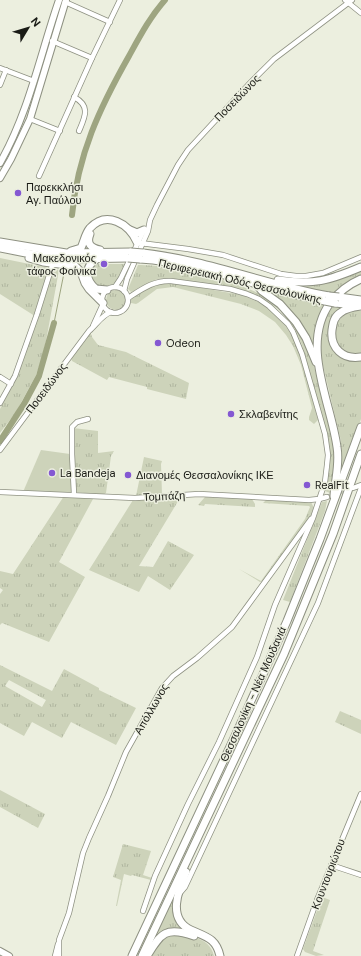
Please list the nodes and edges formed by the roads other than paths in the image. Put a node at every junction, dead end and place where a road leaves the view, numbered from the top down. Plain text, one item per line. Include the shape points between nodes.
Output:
1 (59, 0) edge
2 (120, 0) edge
3 (66, 1) edge
4 (348, 1) edge
5 (361, 14) edge
6 (110, 22) junction
7 (52, 41) junction
8 (92, 58) junction
9 (0, 68) edge
10 (6, 70) junction
11 (34, 81) junction
12 (0, 85) edge
13 (74, 97) junction
14 (30, 119) junction
15 (60, 131) junction
16 (79, 131) dead end
17 (1, 160) edge
18 (39, 176) dead end
19 (0, 178) edge
20 (150, 220) junction
21 (130, 230) junction
22 (144, 230) junction
23 (0, 242) edge
24 (134, 248) junction
25 (0, 249) edge
26 (104, 252) junction
27 (66, 253) junction
28 (361, 258) edge
29 (97, 259) junction
30 (52, 266) dead end
31 (361, 267) edge
32 (361, 279) edge
33 (259, 282) junction
34 (115, 287) junction
35 (107, 290) junction
36 (124, 291) junction
37 (128, 298) junction
38 (337, 300) junction
39 (361, 300) edge
40 (103, 303) junction
41 (361, 306) edge
42 (111, 312) junction
43 (93, 327) junction
44 (361, 358) edge
45 (318, 368) junction
46 (0, 377) edge
47 (10, 384) junction
48 (0, 403) edge
49 (88, 419) dead end
50 (361, 427) edge
51 (0, 450) edge
52 (361, 454) edge
53 (361, 485) edge
54 (353, 488) tunnel mouth
55 (361, 488) edge
56 (0, 492) edge
57 (74, 494) junction
58 (327, 497) tunnel mouth
59 (319, 499) junction
60 (334, 502) junction
61 (313, 518) junction
62 (361, 794) edge
63 (188, 858) junction
64 (331, 865) junction
65 (361, 875) edge
66 (178, 895) junction
67 (143, 911) dead end
68 (59, 943) junction
69 (0, 951) edge
70 (9, 956) edge
71 (55, 956) edge
72 (59, 956) edge
73 (132, 956) edge
74 (142, 956) edge
75 (147, 956) edge
76 (216, 956) edge
77 (220, 956) edge
78 (298, 956) edge

1 - 11 main road
2 - 6 street
3 - 6 street
3 - 7 main road
4 - 5 street
4 - 20 street, Ποσειδώνος via 274,59 196,140 178,165
6 - 8 street
7 - 8 street
7 - 14 main road
8 - 13 street
9 - 10 street
10 - 11 street
10 - 12 street
11 - 17 main road via 22,120
13 - 15 street
13 - 16 street via 83,102 85,109 85,118
14 - 15 street
14 - 19 main road
15 - 18 street
20 - 22 street, Ποσειδώνος
20 - 24 street, Ποσειδώνος via 148,232
21 - 22 highway via 137,233
21 - 24 highway
21 - 27 highway via 114,220 101,221 89,230 81,248
22 - 24 street, Ποσειδώνος
23 - 27 highway, Περιφερειακή Οδός Θεσσαλονίκης
24 - 26 highway, Περιφερειακή Οδός Θεσσαλονίκης
24 - 26 highway via 123,229 114,225 101,225 91,233 88,241 94,248
24 - 28 street via 188,249 223,255 281,274 296,276 323,273
24 - 29 highway, Περιφερειακή Οδός Θεσσαλονίκης
24 - 33 highway, Περιφερειακή Οδός Θεσσαλονίκης, bridge via 142,256 188,260
24 - 34 street, Ποσειδώνος
24 - 36 street, Ποσειδώνος
25 - 29 highway, Περιφερειακή Οδός Θεσσαλονίκης via 51,258
25 - 40 highway via 40,261 75,266 81,272 89,289
26 - 27 highway, Περιφερειακή Οδός Θεσσαλονίκης
29 - 35 highway via 88,268 88,279 96,289
30 - 47 street
31 - 33 highway via 318,282
32 - 45 highway via 338,295 320,322 317,341
33 - 38 highway, Περιφερειακή Οδός Θεσσαλονίκης, bridge
33 - 45 highway via 262,291 280,304 296,322 306,338
34 - 35 street
34 - 36 street
35 - 40 street
36 - 37 street
37 - 42 street via 123,310
37 - 59 street via 153,284 171,281 247,294 259,299 279,314 298,342 325,434 328,455 325,482
38 - 39 highway, Περιφερειακή Οδός Θεσσαλονίκης
38 - 41 highway, Περιφερειακή Οδός Θεσσαλονίκης
40 - 42 street
40 - 43 street
41 - 44 highway via 346,309 338,315 333,324 332,339 342,354
42 - 43 street
43 - 51 street, Ποσειδώνος
45 - 60 highway via 338,450
46 - 47 street
47 - 48 street
49 - 57 street via 72,426
50 - 60 highway, Θεσσαλονίκη - Νέα Μουδανιά
52 - 63 highway, Θεσσαλονίκη - Νέα Μουδανιά via 333,534 287,647
53 - 54 street
55 - 66 street via 318,603 185,887
56 - 57 street, Τομπάζη
57 - 59 street, Τομπάζη via 135,498 199,494
58 - 59 street, Τομπάζη
59 - 61 street
60 - 73 highway, Θεσσαλονίκη - Νέα Μουδανιά via 269,661
61 - 67 street via 275,605 237,704 155,876
61 - 68 street, Απόλλωνος via 232,626 162,688 126,752 88,838
62 - 64 street, Κουντουριώτου
63 - 66 highway
63 - 74 highway, Θεσσαλονίκη - Νέα Μουδανιά
64 - 65 street
64 - 78 street, Κουντουριώτου
66 - 77 highway via 176,911 180,922 210,939 216,945
68 - 71 street, Απόλλωνος
68 - 72 street
69 - 70 main road
75 - 76 highway via 160,937 176,931 205,940

